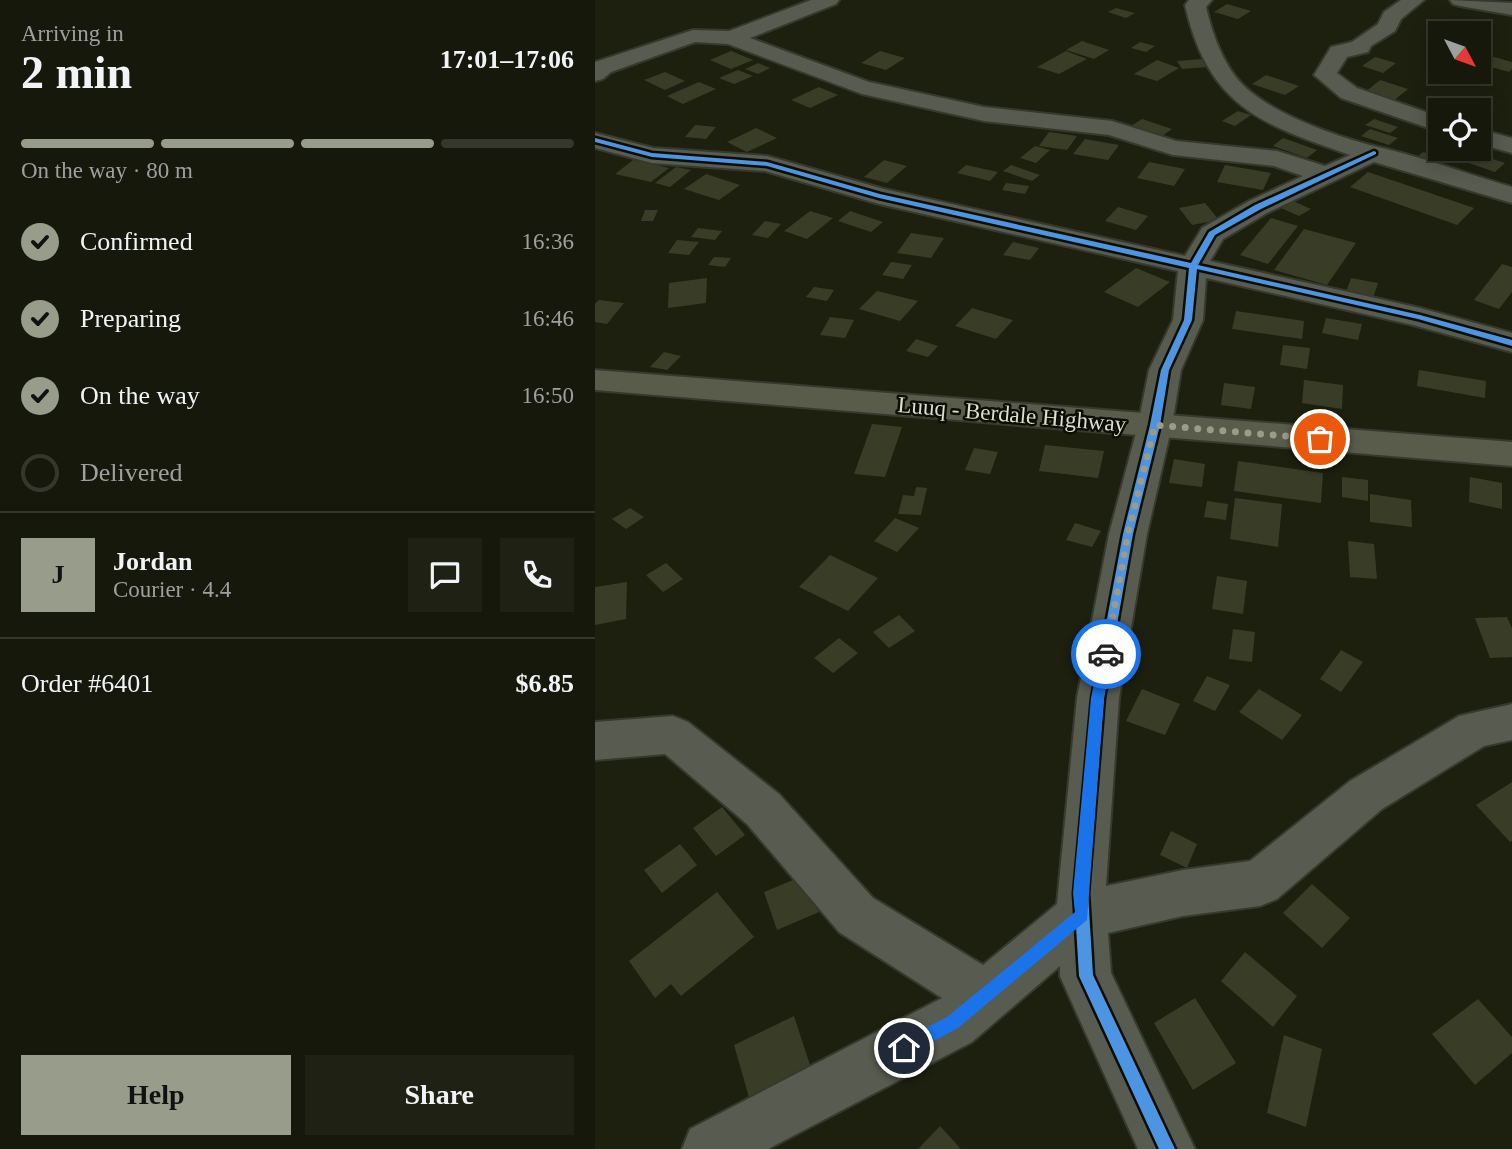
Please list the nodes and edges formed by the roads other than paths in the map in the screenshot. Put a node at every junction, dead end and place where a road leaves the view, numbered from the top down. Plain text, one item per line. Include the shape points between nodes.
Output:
1 (829, 0) edge
2 (1202, 0) edge
3 (1415, 0) edge
4 (1459, 0) edge
5 (1512, 9) edge
6 (731, 38) junction
7 (595, 74) edge
8 (1428, 121) edge
9 (595, 140) edge
10 (1491, 140) edge
11 (1512, 146) edge
12 (1374, 153) junction
13 (1325, 175) junction
14 (1512, 195) edge
15 (1193, 267) junction
16 (1512, 343) edge
17 (595, 380) edge
18 (1155, 425) junction
19 (1512, 454) edge
20 (1512, 722) edge
21 (595, 741) edge
22 (1082, 915) junction
23 (985, 996) junction
24 (710, 1149) edge
25 (1167, 1149) edge

1 - 6 street
2 - 12 street via 1195,5 1199,27 1239,95 1273,116
3 - 8 street via 1360,47 1339,52 1325,75 1349,93
4 - 5 street
6 - 7 street via 693,36 603,67
6 - 13 street via 862,87 984,114 1112,128 1173,148 1277,159
9 - 15 street via 652,155 767,164 879,196
10 - 11 street
12 - 13 street
12 - 14 street
13 - 15 street via 1212,234
15 - 16 street via 1420,317
15 - 18 street via 1188,320 1165,370
17 - 18 main road, Luuq - Berdale Highway
18 - 19 main road, Luuq - Berdale Highway
18 - 22 street via 1128,534 1098,698
20 - 22 street via 1474,729 1366,795 1260,883 1183,892
21 - 23 street via 673,735 763,808 856,915
22 - 23 street
22 - 25 street via 1086,975
23 - 24 street via 953,1023

